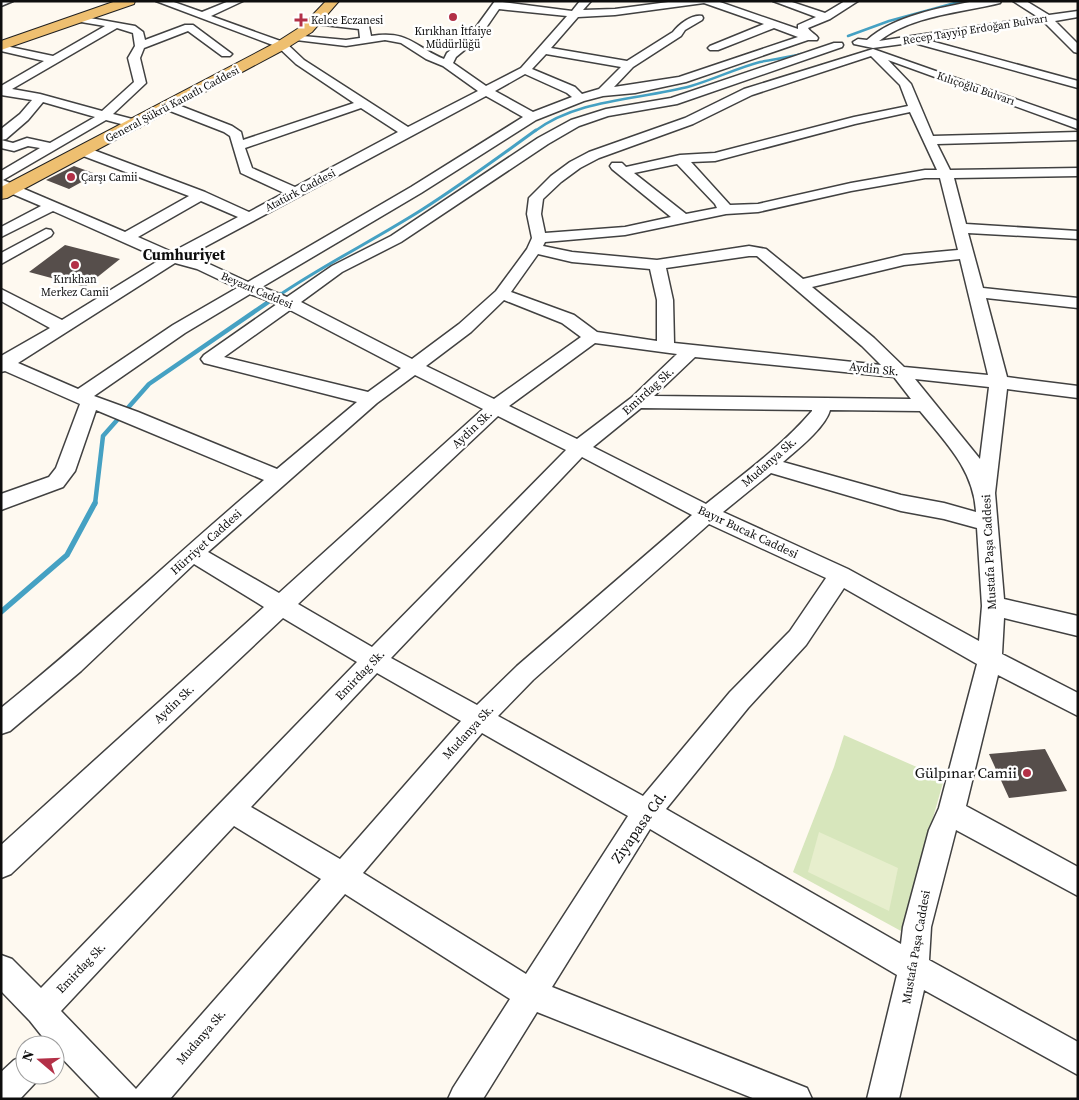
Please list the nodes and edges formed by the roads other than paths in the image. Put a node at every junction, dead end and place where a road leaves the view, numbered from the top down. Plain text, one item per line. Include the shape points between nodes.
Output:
1 (8, 1) edge
2 (129, 1) edge
3 (160, 1) edge
4 (238, 1) edge
5 (333, 1) edge
6 (586, 1) edge
7 (702, 1) edge
8 (707, 1) edge
9 (720, 1) edge
10 (778, 1) edge
11 (853, 1) edge
12 (996, 1) edge
13 (1018, 1) edge
14 (1, 3) edge
15 (498, 4) edge
16 (829, 4) dead end
17 (656, 8) junction
18 (843, 8) junction
19 (574, 14) junction
20 (1078, 15) edge
21 (826, 17) junction
22 (206, 18) junction
23 (698, 18) dead end
24 (79, 19) junction
25 (1046, 19) junction
26 (315, 21) junction
27 (774, 24) junction
28 (115, 25) junction
29 (189, 27) junction
30 (681, 28) junction
31 (804, 31) junction
32 (366, 39) junction
33 (289, 41) junction
34 (922, 42) junction
35 (838, 45) junction
36 (140, 46) junction
37 (1, 47) edge
38 (714, 48) dead end
39 (868, 48) junction
40 (544, 50) junction
41 (1078, 50) edge
42 (226, 54) dead end
43 (54, 60) junction
44 (447, 64) junction
45 (629, 64) junction
46 (525, 70) junction
47 (1078, 85) edge
48 (1, 91) edge
49 (486, 91) junction
50 (603, 92) junction
51 (40, 98) junction
52 (580, 98) junction
53 (362, 104) junction
54 (169, 106) junction
55 (914, 108) junction
56 (103, 115) junction
57 (532, 117) junction
58 (1078, 119) edge
59 (136, 124) junction
60 (1078, 125) edge
61 (408, 133) junction
62 (1, 136) edge
63 (1078, 136) edge
64 (928, 140) junction
65 (1, 144) edge
66 (53, 146) junction
67 (238, 146) junction
68 (83, 152) junction
69 (594, 155) junction
70 (680, 159) junction
71 (625, 171) junction
72 (1078, 172) edge
73 (946, 174) junction
74 (4, 186) edge
75 (296, 193) junction
76 (200, 195) junction
77 (52, 206) junction
78 (726, 210) junction
79 (249, 217) junction
80 (684, 220) junction
81 (959, 228) junction
82 (1, 233) edge
83 (46, 233) dead end
84 (1078, 235) edge
85 (126, 238) junction
86 (536, 243) junction
87 (967, 254) junction
88 (173, 258) junction
89 (1, 259) edge
90 (657, 265) junction
91 (799, 285) junction
92 (249, 288) junction
93 (975, 292) junction
94 (1, 294) edge
95 (502, 294) junction
96 (285, 302) junction
97 (1078, 302) edge
98 (62, 327) junction
99 (592, 337) junction
100 (666, 348) junction
101 (691, 351) junction
102 (2, 364) edge
103 (415, 368) junction
104 (898, 371) junction
105 (999, 382) junction
106 (1078, 392) edge
107 (371, 400) junction
108 (92, 402) junction
109 (637, 402) junction
110 (820, 403) junction
111 (927, 405) junction
112 (496, 407) junction
113 (580, 447) junction
114 (768, 465) junction
115 (279, 478) junction
116 (984, 493) junction
117 (1, 502) edge
118 (707, 514) junction
119 (986, 523) junction
120 (192, 553) junction
121 (840, 575) junction
122 (280, 605) junction
123 (993, 606) junction
124 (1078, 626) edge
125 (374, 660) junction
126 (990, 660) junction
127 (1078, 705) edge
128 (479, 719) junction
129 (1, 723) edge
130 (231, 810) junction
131 (646, 812) junction
132 (951, 812) junction
133 (1, 864) edge
134 (341, 875) junction
135 (1078, 882) edge
136 (914, 968) junction
137 (1, 970) edge
138 (530, 994) junction
139 (41, 1010) junction
140 (54, 1035) edge
141 (65, 1048) edge
142 (1078, 1059) edge
143 (15, 1081) edge
144 (1, 1095) edge
145 (124, 1099) edge
146 (148, 1099) edge
147 (464, 1099) edge
148 (796, 1099) edge
149 (884, 1099) edge

1 - 14 street
2 - 24 main road
3 - 22 street
4 - 22 street
5 - 26 main road, General Şükrü Kanatlı Caddesi
6 - 19 street, Atatürk Caddesi
7 - 17 street
8 - 27 street
9 - 31 street
10 - 21 street
11 - 18 street
12 - 39 street via 899,24 882,33
13 - 25 street
15 - 19 street
15 - 44 street via 475,36 451,55
16 - 18 street
17 - 19 street
17 - 30 street via 667,22
18 - 21 street
19 - 40 street, Atatürk Caddesi
20 - 25 street, Recep Tayyip Erdoğan Bulvarı
21 - 31 street
22 - 29 street
22 - 33 street
23 - 30 street
24 - 28 street
24 - 37 main road
25 - 34 street, Recep Tayyip Erdoğan Bulvarı
25 - 39 street, Recep Tayyip Erdoğan Bulvarı
25 - 41 street
26 - 32 street via 362,26
26 - 33 main road, General Şükrü Kanatlı Caddesi
27 - 31 street
27 - 38 street
28 - 36 street via 138,32
28 - 43 street
29 - 36 street
29 - 42 street
30 - 45 street via 677,34
31 - 35 street
31 - 39 street
31 - 50 street via 802,39 682,80
32 - 33 street via 346,43
32 - 44 street via 404,40
33 - 53 street via 300,62
33 - 54 main road, General Şükrü Kanatlı Caddesi
34 - 39 street, Recep Tayyip Erdoğan Bulvarı
34 - 47 street
35 - 39 street
35 - 96 street via 673,101 606,113 575,123 396,239 337,269
36 - 56 street via 134,58 140,83
37 - 43 street
39 - 55 street, Mustafa Paşa Caddesi via 905,84
39 - 58 street, Kılıçoğlu Bulvarı
39 - 60 street, Kılıçoğlu Bulvarı
39 - 69 street via 748,92 689,121
40 - 45 street
40 - 46 street, Atatürk Caddesi
43 - 48 street
44 - 49 street
45 - 50 street
46 - 49 street, Atatürk Caddesi
46 - 52 street via 571,90
48 - 51 street
49 - 57 street
49 - 61 street, Atatürk Caddesi
50 - 52 street
51 - 56 street
51 - 62 street
52 - 57 street
53 - 61 street
53 - 67 street
54 - 59 main road, General Şükrü Kanatlı Caddesi
54 - 67 street via 228,129 236,135
55 - 64 street, Mustafa Paşa Caddesi
55 - 70 street via 854,120 715,157
56 - 59 street
56 - 66 street
57 - 92 street
59 - 68 main road, General Şükrü Kanatlı Caddesi
61 - 75 street, Atatürk Caddesi
63 - 64 street
64 - 73 street, Mustafa Paşa Caddesi
65 - 66 street via 14,147 27,142
66 - 74 street
67 - 75 street via 246,170
68 - 74 main road, General Şükrü Kanatlı Caddesi
68 - 76 street
69 - 71 street
69 - 86 street via 556,179 536,198 534,214 539,231
70 - 71 street
70 - 78 street
71 - 80 street
72 - 73 street
73 - 78 street via 925,174 758,208
73 - 81 street, Mustafa Paşa Caddesi
74 - 77 street, Beyazıt Caddesi
75 - 79 street, Atatürk Caddesi
76 - 79 street
76 - 85 street
77 - 82 street
77 - 85 street, Beyazıt Caddesi
78 - 80 street
79 - 88 street, Atatürk Caddesi
80 - 86 street
81 - 84 street
81 - 87 street, Mustafa Paşa Caddesi
83 - 89 street
85 - 88 street, Beyazıt Caddesi
86 - 90 street via 572,257
86 - 95 street, Hürriyet Caddesi
87 - 91 street via 904,260
87 - 93 street, Mustafa Paşa Caddesi
88 - 92 street, Beyazıt Caddesi via 202,266
88 - 98 street, Atatürk Caddesi
90 - 91 street via 761,252
90 - 100 street via 665,300
91 - 104 street
92 - 96 street, Beyazıt Caddesi
92 - 108 street via 179,329
93 - 97 street
93 - 105 street, Mustafa Paşa Caddesi
94 - 98 street
95 - 99 street via 568,319
95 - 103 street, Hürriyet Caddesi
96 - 103 street, Beyazıt Caddesi
96 - 107 street via 210,359
98 - 102 street, Atatürk Caddesi
99 - 100 street, Aydin Sk.
99 - 112 street, Aydin Sk.
100 - 101 street, Aydin Sk.
101 - 104 street, Aydin Sk.
101 - 109 street, Emirdag Sk.
102 - 108 street
103 - 107 street, Hürriyet Caddesi
103 - 112 street, Bayır Bucak Caddesi
104 - 105 street, Aydin Sk.
104 - 111 street
105 - 106 street, Aydin Sk.
105 - 116 street, Mustafa Paşa Caddesi
107 - 115 street, Hürriyet Caddesi
108 - 115 street
108 - 117 street via 65,471 56,482
109 - 110 street
109 - 113 street, Emirdag Sk.
110 - 111 street
110 - 114 street, Mudanya Sk. via 821,412 806,430
111 - 116 street via 971,461
112 - 113 street, Bayır Bucak Caddesi
112 - 122 street, Aydin Sk.
113 - 118 street, Bayır Bucak Caddesi
113 - 125 street, Emirdag Sk.
114 - 118 street, Mudanya Sk.
114 - 119 street via 901,503
115 - 120 street, Hürriyet Caddesi
116 - 119 street, Mustafa Paşa Caddesi
118 - 121 street, Bayır Bucak Caddesi
118 - 128 street, Mudanya Sk. via 526,673
119 - 123 street, Mustafa Paşa Caddesi
120 - 122 street
120 - 129 street, Hürriyet Caddesi via 73,664
121 - 126 street, Bayır Bucak Caddesi
121 - 131 street, Ziyapasa Cd. via 798,638 739,700
122 - 125 street
122 - 133 street, Aydin Sk.
123 - 124 street
123 - 126 street, Mustafa Paşa Caddesi
125 - 128 street
125 - 130 street, Emirdag Sk.
126 - 127 street, Bayır Bucak Caddesi
126 - 132 street, Mustafa Paşa Caddesi
128 - 131 street
128 - 134 street, Mudanya Sk.
130 - 134 street
130 - 139 street, Emirdag Sk.
131 - 136 street
131 - 138 street, Ziyapasa Cd.
132 - 135 street
132 - 136 street, Mustafa Paşa Caddesi via 942,830 917,927
134 - 138 street
134 - 146 street, Mudanya Sk.
136 - 142 street
136 - 149 street, Mustafa Paşa Caddesi
137 - 139 street
138 - 147 street, Ziyapasa Cd.
138 - 148 street
139 - 140 street
141 - 145 street
143 - 144 street

